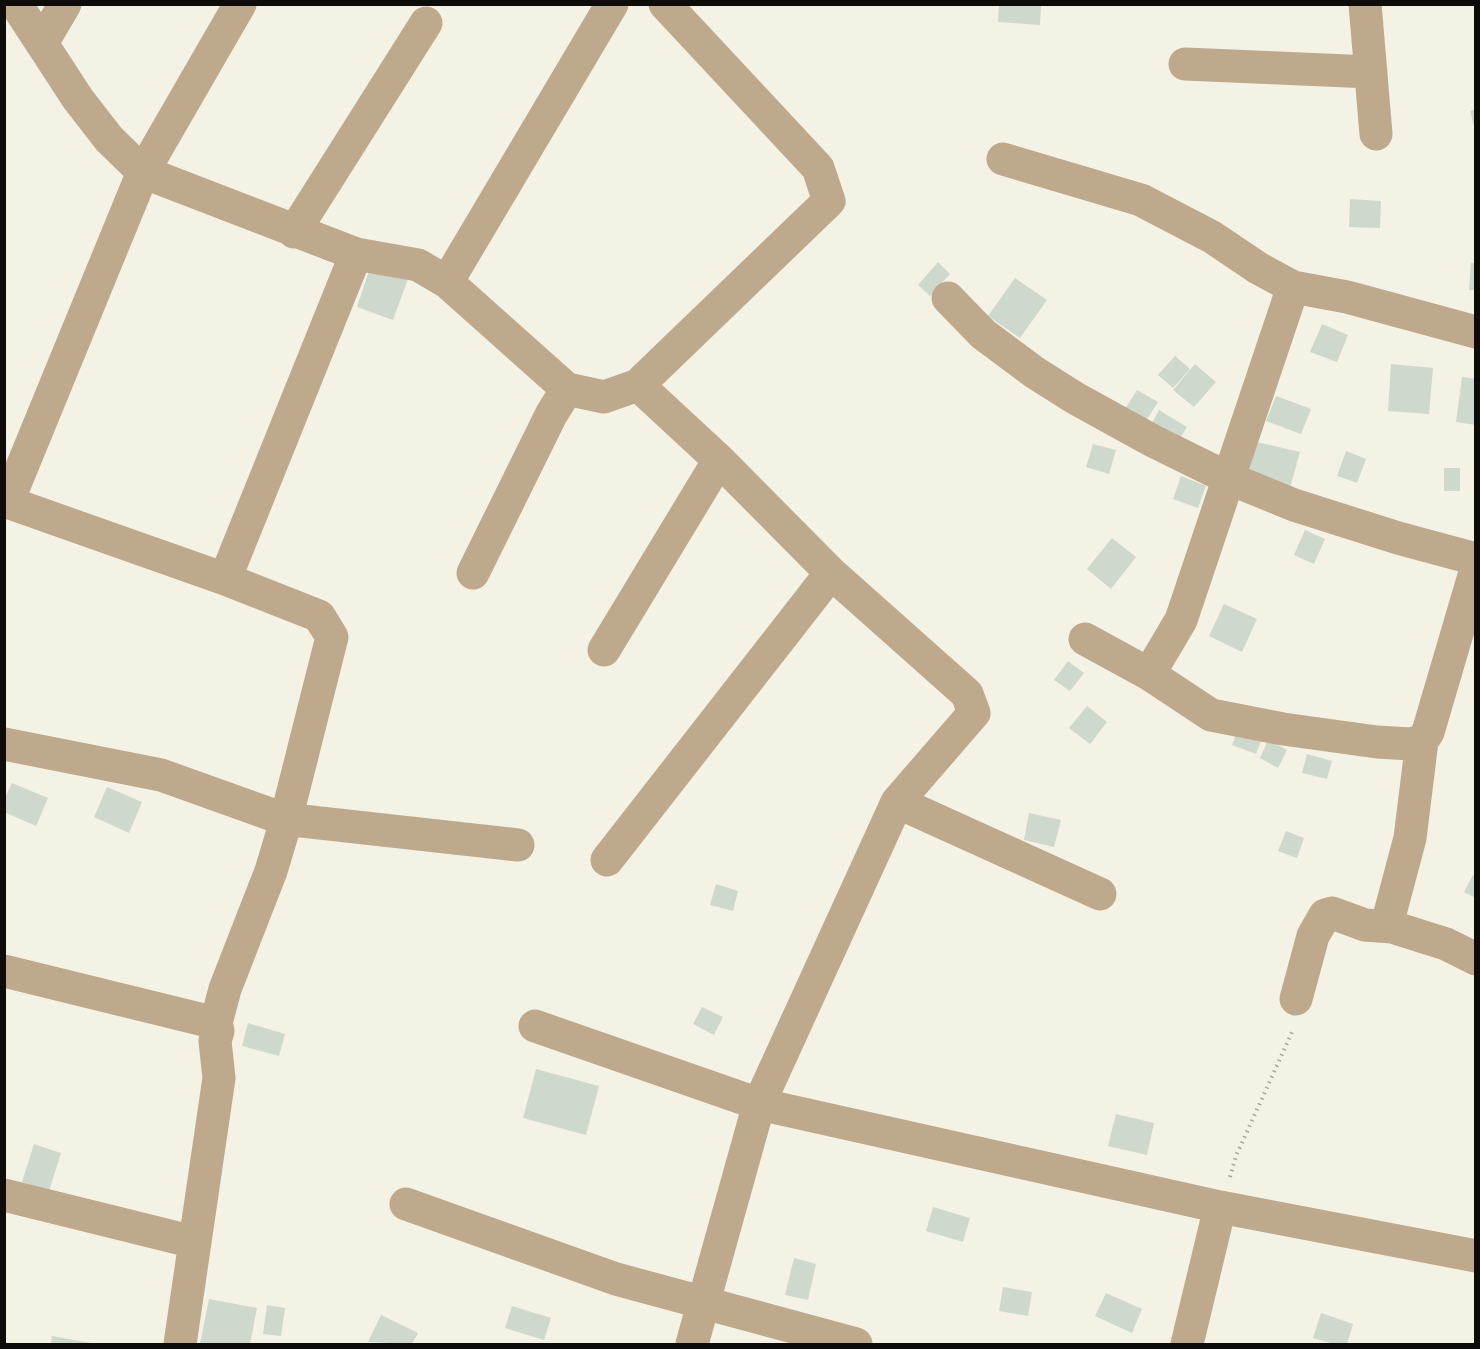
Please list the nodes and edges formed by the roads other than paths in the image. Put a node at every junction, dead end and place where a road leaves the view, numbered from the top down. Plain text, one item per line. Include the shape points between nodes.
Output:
1 (16, 4) edge
2 (65, 4) edge
3 (240, 4) edge
4 (612, 4) edge
5 (665, 4) edge
6 (1365, 4) edge
7 (426, 23) dead end
8 (42, 43) junction
9 (1185, 64) dead end
10 (1371, 72) junction
11 (1376, 134) dead end
12 (1003, 159) dead end
13 (143, 172) junction
14 (294, 232) junction
15 (356, 254) junction
16 (447, 282) junction
17 (1293, 287) junction
18 (948, 298) dead end
19 (1476, 332) edge
20 (638, 385) junction
21 (567, 389) junction
22 (719, 460) junction
23 (1228, 478) junction
24 (6, 501) edge
25 (1476, 559) edge
26 (1476, 569) edge
27 (473, 573) dead end
28 (831, 573) junction
29 (225, 579) junction
30 (1084, 639) dead end
31 (604, 650) dead end
32 (1149, 674) junction
33 (1422, 741) junction
34 (4, 744) edge
35 (897, 802) junction
36 (284, 819) junction
37 (518, 845) dead end
38 (608, 860) dead end
39 (1100, 894) dead end
40 (1392, 927) junction
41 (1476, 959) edge
42 (4, 971) edge
43 (1296, 999) road end
44 (216, 1023) junction
45 (535, 1026) dead end
46 (759, 1104) junction
47 (4, 1195) edge
48 (406, 1204) dead end
49 (1220, 1207) junction
50 (194, 1242) junction
51 (1476, 1256) edge
52 (704, 1304) junction
53 (180, 1344) edge
54 (692, 1344) edge
55 (856, 1344) edge
56 (1187, 1344) edge

1 - 8 street
2 - 8 street
3 - 13 street
4 - 16 street
5 - 20 street via 818,168 830,201
6 - 10 street
7 - 14 street
8 - 13 street via 109,139
9 - 10 street
10 - 11 street
12 - 17 street via 1141,200 1212,237
13 - 14 street
13 - 24 street
14 - 15 street
15 - 16 street via 418,265
15 - 29 street
16 - 21 street
17 - 19 street via 1347,297
17 - 23 street
18 - 23 street via 983,334 1065,392
20 - 21 street via 604,397
20 - 22 street
21 - 27 street
22 - 28 street
22 - 31 street
23 - 25 street via 1294,505
23 - 32 street via 1180,620
24 - 29 street
26 - 33 street via 1428,732
28 - 35 street via 967,694 974,713
28 - 38 street
29 - 36 street via 319,616 332,637
30 - 32 street
32 - 33 street via 1211,715 1377,742
33 - 40 street via 1410,838 1389,916
34 - 36 street via 161,775
35 - 39 street
35 - 46 street
36 - 37 street
36 - 44 street via 271,871 225,989
40 - 41 street via 1446,944
40 - 43 street via 1365,925 1332,913 1325,915 1313,936
42 - 44 street
44 - 50 street via 219,1078
45 - 46 street
46 - 49 street
46 - 52 street
47 - 50 street
48 - 52 street via 616,1279
49 - 51 street
49 - 56 street
50 - 53 street
52 - 54 street
52 - 55 street

